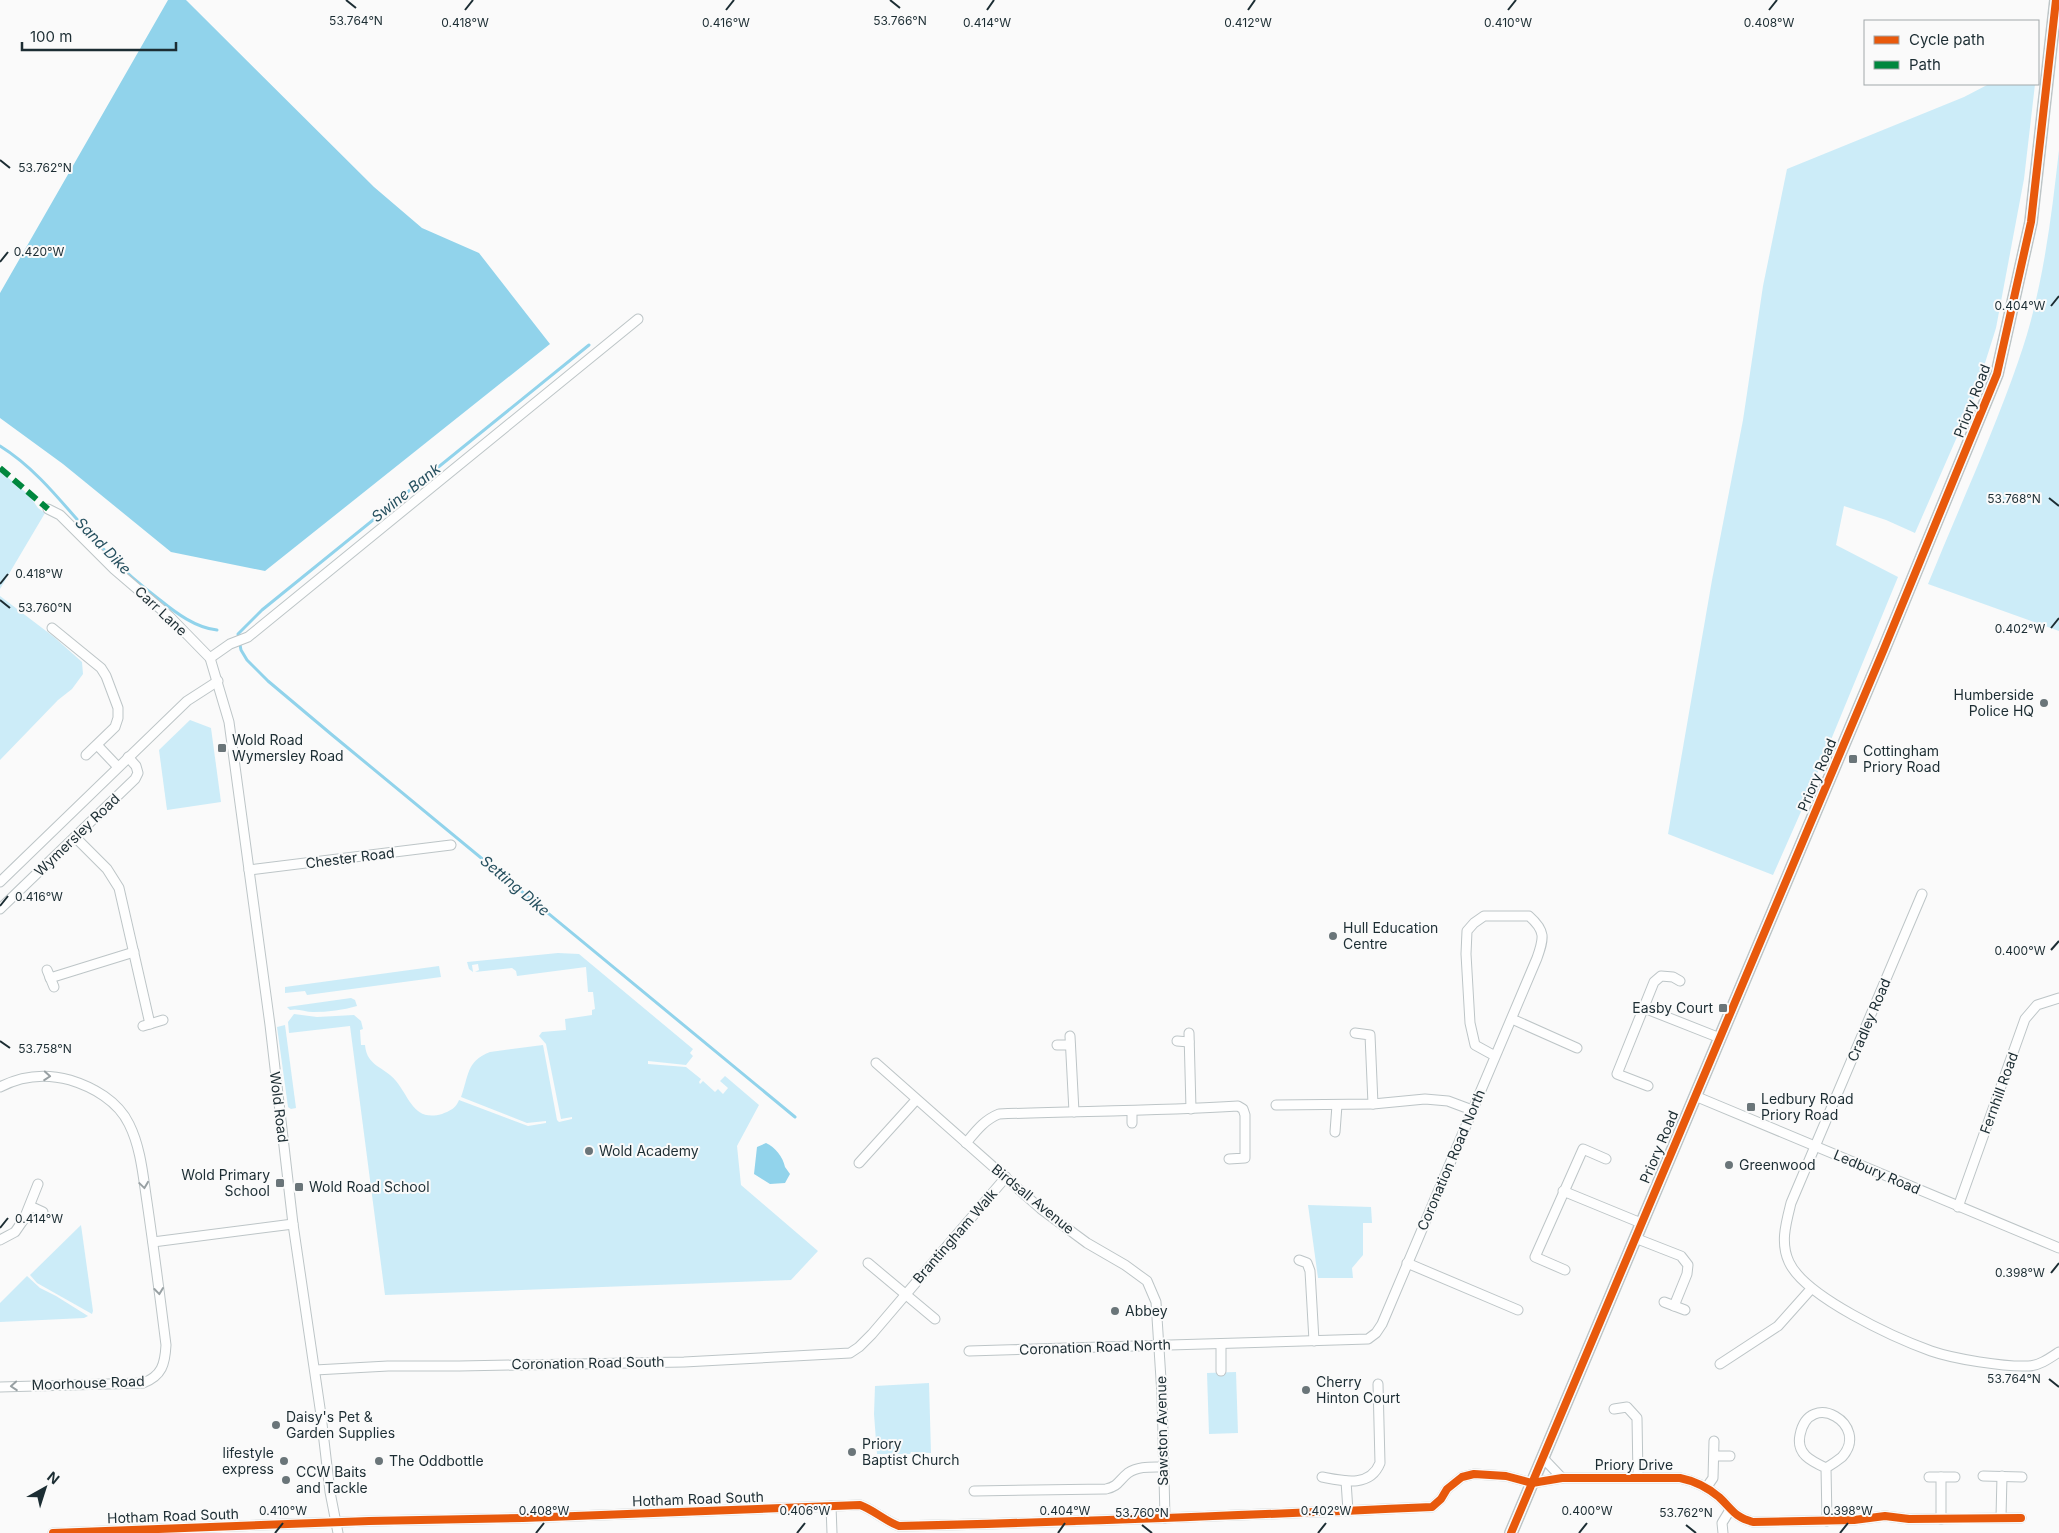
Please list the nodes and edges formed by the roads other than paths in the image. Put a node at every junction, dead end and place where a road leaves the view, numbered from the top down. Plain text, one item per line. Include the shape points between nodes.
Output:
1 (2056, 0) edge
2 (638, 319) dead end
3 (48, 509) dead end
4 (52, 628) dead end
5 (67, 628) dead end
6 (60, 635) junction
7 (210, 658) junction
8 (218, 681) junction
9 (98, 746) junction
10 (86, 755) dead end
11 (128, 757) junction
12 (118, 767) junction
13 (75, 836) junction
14 (451, 845) dead end
15 (249, 870) junction
16 (0, 882) edge
17 (1922, 894) dead end
18 (0, 909) edge
19 (134, 952) junction
20 (1680, 981) dead end
21 (54, 987) dead end
22 (2059, 998) edge
23 (1644, 1008) junction
24 (1512, 1019) junction
25 (163, 1020) dead end
26 (1355, 1033) dead end
27 (1720, 1038) junction
28 (1177, 1041) dead end
29 (1057, 1045) dead end
30 (1577, 1048) dead end
31 (1495, 1056) junction
32 (876, 1063) dead end
33 (1648, 1086) dead end
34 (0, 1087) edge
35 (1695, 1096) junction
36 (916, 1100) junction
37 (1373, 1104) junction
38 (1276, 1105) dead end
39 (1336, 1105) junction
40 (1191, 1109) junction
41 (1472, 1110) junction
42 (1074, 1112) junction
43 (1132, 1112) junction
44 (1132, 1123) dead end
45 (1335, 1132) dead end
46 (966, 1143) junction
47 (1816, 1147) junction
48 (1229, 1159) dead end
49 (1606, 1159) dead end
50 (859, 1163) dead end
51 (1006, 1178) junction
52 (38, 1184) dead end
53 (1563, 1191) junction
54 (30, 1206) junction
55 (1958, 1206) junction
56 (43, 1212) dead end
57 (1641, 1223) junction
58 (293, 1224) junction
59 (1634, 1238) junction
60 (0, 1240) edge
61 (153, 1242) junction
62 (2059, 1248) edge
63 (1299, 1260) dead end
64 (868, 1263) dead end
65 (1407, 1263) junction
66 (1565, 1270) dead end
67 (1811, 1289) junction
68 (905, 1295) junction
69 (1664, 1302) dead end
70 (1674, 1306) junction
71 (1518, 1310) dead end
72 (1685, 1310) dead end
73 (935, 1319) dead end
74 (1314, 1340) junction
75 (1221, 1344) junction
76 (1159, 1345) junction
77 (859, 1347) joint
78 (969, 1351) dead end
79 (2059, 1352) edge
80 (1720, 1364) dead end
81 (315, 1370) junction
82 (1221, 1371) dead end
83 (1378, 1384) dead end
84 (0, 1387) edge
85 (1614, 1408) dead end
86 (1714, 1441) dead end
87 (1715, 1456) junction
88 (1730, 1456) dead end
89 (1544, 1458) junction
90 (1163, 1467) junction
91 (1826, 1468) junction
92 (1983, 1476) dead end
93 (2002, 1476) junction
94 (1322, 1477) dead end
95 (1638, 1477) junction
96 (1929, 1477) dead end
97 (1941, 1477) junction
98 (1955, 1477) dead end
99 (2022, 1477) dead end
100 (1562, 1478) junction
101 (1346, 1481) junction
102 (1532, 1483) junction
103 (1706, 1488) junction
104 (974, 1491) dead end
105 (831, 1506) junction
106 (1730, 1510) junction
107 (1348, 1511) junction
108 (2001, 1517) junction
109 (1165, 1518) junction
110 (1941, 1518) junction
111 (2021, 1518) dead end
112 (1827, 1521) junction
113 (336, 1523) junction
114 (154, 1531) edge
115 (53, 1533) edge
116 (338, 1533) edge
117 (832, 1533) edge
118 (1511, 1533) edge
119 (1723, 1533) edge

1 - 27 street, Priory Road via 2031,222 1997,374
2 - 7 street via 248,637
3 - 7 street, Carr Lane via 60,516 170,617
4 - 6 street
5 - 6 street
6 - 9 street via 101,668 118,708 115,727
7 - 8 street, Carr Lane
8 - 11 street, Wymersley Road via 187,701
8 - 15 street, Wold Road via 229,722
9 - 10 street
9 - 12 street
11 - 12 street, Wymersley Road
11 - 13 street, Wymersley Road via 136,766 138,773 135,779
12 - 16 street, Wymersley Road
13 - 18 street, Wymersley Road
13 - 19 street via 107,868 119,888
14 - 15 street, Chester Road
15 - 58 street, Wold Road
17 - 47 street, Cradley Road
19 - 21 street via 49,974
19 - 25 street via 147,1025
20 - 23 street via 1661,976 1654,982
22 - 55 street, Fernhill Road via 2037,1005 2025,1019
23 - 27 street
23 - 33 street via 1617,1074
24 - 30 street
24 - 31 street, Coronation Road North
24 - 31 street, Coronation Road North via 1543,941 1540,925 1530,916 1484,916 1467,931 1470,1023 1475,1045
26 - 37 street via 1370,1035
27 - 35 street, Priory Road
28 - 40 street via 1189,1037
29 - 42 street via 1070,1040
31 - 41 street, Coronation Road North
32 - 36 street, Birdsall Avenue
34 -> 61 street, Moorhouse Road via 16,1079 43,1075 82,1084 99,1092 114,1105 129,1123 140,1156
35 - 47 street, Ledbury Road
35 - 57 street, Priory Road
36 - 46 street, Birdsall Avenue
36 - 50 street
37 - 39 street
37 - 41 street via 1425,1099 1448,1101
38 - 39 street
39 - 45 street
40 - 43 street
40 - 48 street via 1238,1106 1243,1109 1245,1158
41 - 65 street, Coronation Road North
42 - 43 street
42 - 46 street via 999,1114 982,1124
43 - 44 street
46 - 51 street, Birdsall Avenue
47 - 55 street, Ledbury Road
47 - 67 street, Cradley Road via 1791,1203 1783,1237 1788,1262 1799,1279
49 - 53 street via 1584,1149
51 - 68 street, Brantingham Walk
51 - 76 street, Birdsall Avenue via 1087,1243 1147,1281 1156,1302
52 - 54 street
53 - 57 street
53 - 66 street via 1535,1257
54 - 56 street
54 - 60 street via 14,1232
55 - 62 street, Ledbury Road
57 - 59 street, Priory Road
58 - 61 street
58 - 81 street, Wold Road
59 - 70 street via 1681,1256 1688,1265
59 - 89 street, Priory Road
61 -> 84 street, Moorhouse Road via 166,1345 161,1372 143,1383
63 - 74 street via 1307,1263 1310,1271
64 - 68 street, Brantingham Walk
65 - 71 street
65 - 74 street, Coronation Road North via 1382,1324 1368,1339
67 - 79 street, Cradley Road via 1874,1327 1932,1352 1986,1363 2030,1366
67 - 80 street via 1778,1326
68 - 73 street, Brantingham Walk
68 - 77 street, Brantingham Walk
69 - 70 street
70 - 72 street
74 - 75 street, Coronation Road North
75 - 76 street, Coronation Road North
75 - 82 street
76 - 78 street, Coronation Road North
76 - 90 street, Sawston Avenue
77 - 81 street, Coronation Road South via 850,1353 817,1356 684,1362
81 - 113 street, Wold Road
83 - 101 street via 1380,1464 1369,1479
85 - 95 street via 1627,1407 1637,1418
86 - 87 street
87 - 88 street
87 - 103 street via 1713,1478
89 - 100 street
89 - 102 street, Priory Road
90 - 104 street via 1141,1467 1128,1473 1115,1487 1106,1489
90 - 109 street, Sawston Avenue
91 - 91 street via 1808,1459 1798,1443 1802,1424 1810,1416 1823,1412 1833,1414 1849,1432 1848,1448
91 - 112 street
92 - 93 street
93 - 99 street
93 - 108 street
94 - 101 street
95 - 100 street, Priory Drive
95 - 103 street, Priory Drive via 1680,1478
96 - 97 street
97 - 98 street
97 - 110 street
100 - 102 street, Priory Drive
101 - 107 street
102 - 107 street, Hotham Road South via 1506,1476 1474,1474 1462,1477 1432,1507
102 - 118 street, Priory Road
103 - 106 street, Priory Drive
105 - 109 street, Hotham Road South via 860,1505 899,1526
105 - 113 street, Hotham Road South
105 - 117 street
106 - 112 street, Priory Drive via 1753,1522
106 - 119 street via 1722,1523
107 - 109 street, Hotham Road South
108 - 110 street, Priory Drive
108 - 111 street, Priory Drive
110 - 112 street, Priory Drive via 1909,1520 1884,1516
113 - 114 street, Hotham Road South
113 - 116 street, Wold Road
114 - 115 street, Hotham Road South

